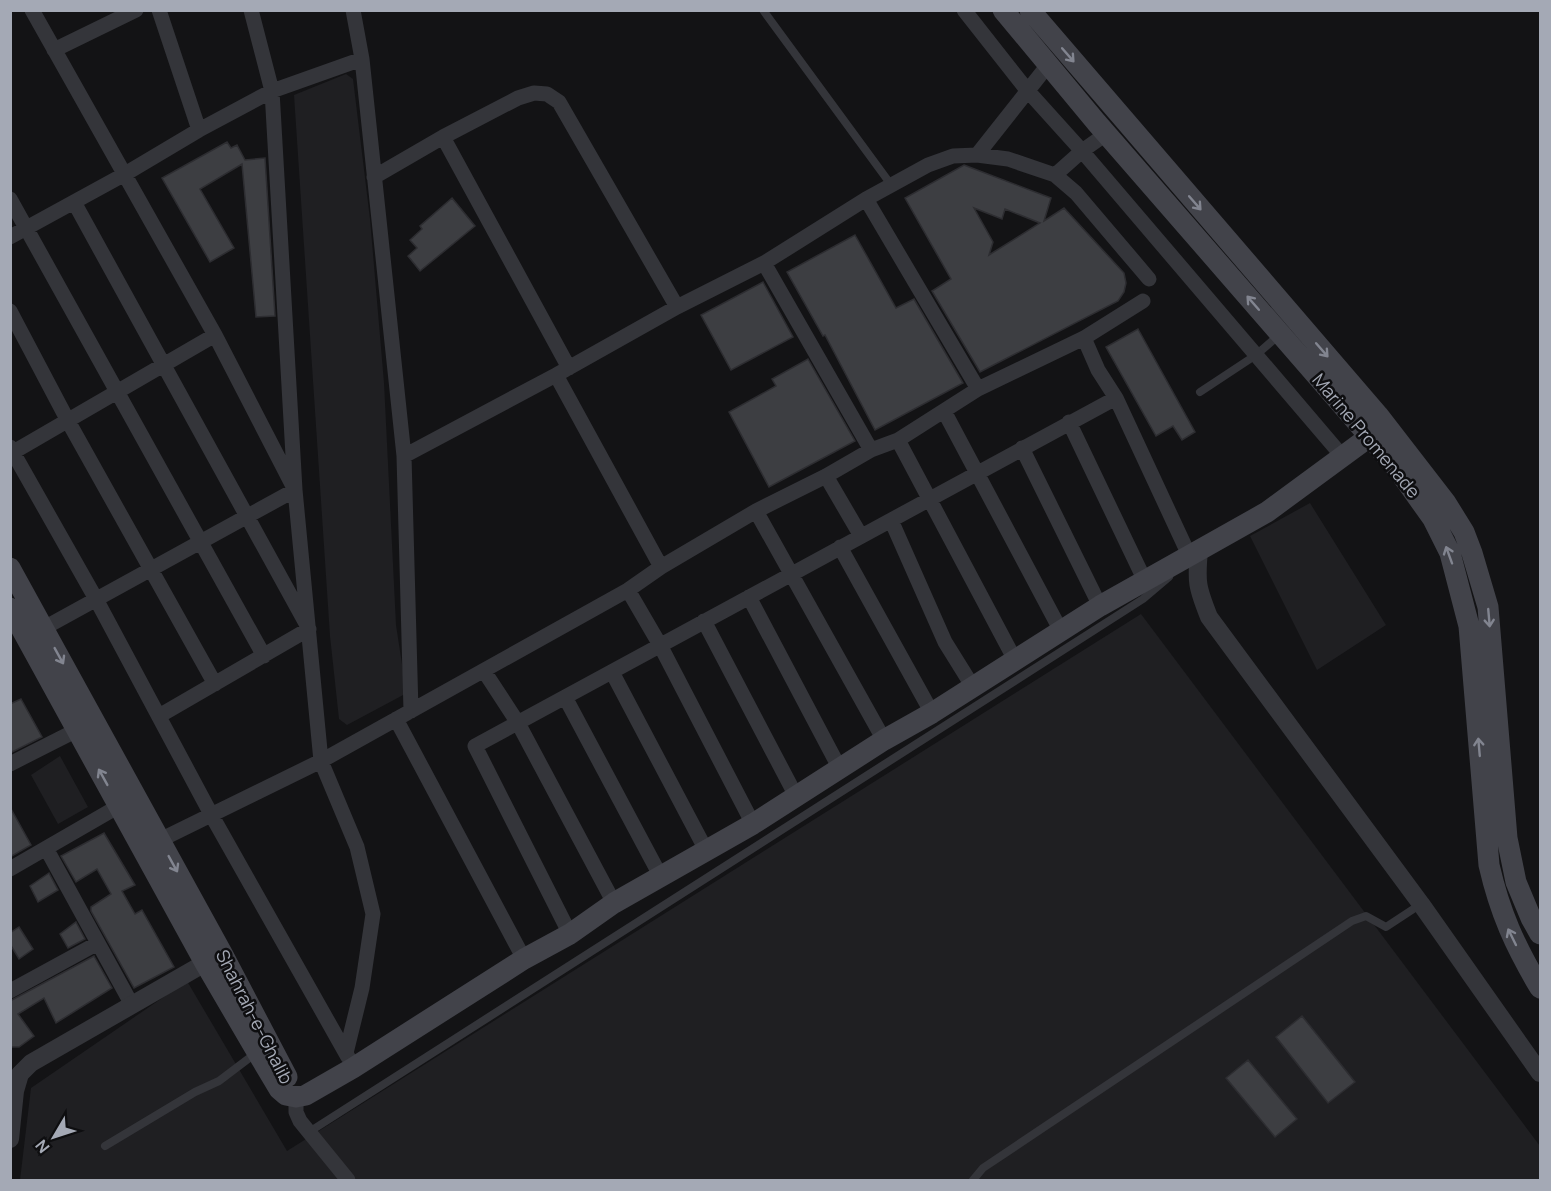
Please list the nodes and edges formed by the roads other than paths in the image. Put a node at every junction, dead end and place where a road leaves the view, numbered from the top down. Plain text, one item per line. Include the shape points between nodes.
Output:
1 (32, 10) edge
2 (136, 10) edge
3 (159, 10) edge
4 (251, 10) edge
5 (352, 10) edge
6 (763, 10) edge
7 (964, 10) edge
8 (1003, 10) edge
9 (1030, 10) edge
10 (54, 50) junction
11 (362, 59) junction
12 (1048, 65) junction
13 (1027, 90) junction
14 (272, 91) junction
15 (199, 130) junction
16 (1106, 134) junction
17 (442, 138) junction
18 (1082, 151) junction
19 (977, 155) junction
20 (125, 174) junction
21 (1055, 175) junction
22 (374, 177) junction
23 (892, 186) junction
24 (10, 199) edge
25 (866, 199) junction
26 (74, 202) junction
27 (27, 228) junction
28 (10, 237) edge
29 (764, 263) junction
30 (1149, 279) dead end
31 (1143, 301) dead end
32 (677, 308) junction
33 (10, 311) edge
34 (1289, 328) junction
35 (215, 335) junction
36 (1084, 338) junction
37 (1256, 355) junction
38 (164, 366) junction
39 (563, 372) junction
40 (978, 389) junction
41 (118, 392) junction
42 (1200, 392) dead end
43 (1116, 398) junction
44 (944, 411) junction
45 (68, 421) junction
46 (1069, 422) junction
47 (1369, 437) junction
48 (898, 440) junction
49 (1022, 448) junction
50 (871, 450) junction
51 (11, 451) edge
52 (404, 456) junction
53 (1343, 457) junction
54 (976, 473) junction
55 (826, 476) junction
56 (295, 490) junction
57 (929, 498) junction
58 (756, 512) junction
59 (247, 517) junction
60 (891, 520) junction
61 (861, 536) junction
62 (201, 542) junction
63 (840, 548) junction
64 (1194, 553) junction
65 (661, 567) junction
66 (10, 568) edge
67 (152, 568) junction
68 (792, 573) junction
69 (1145, 581) junction
70 (628, 590) junction
71 (749, 597) junction
72 (96, 599) junction
73 (1101, 606) junction
74 (10, 608) edge
75 (704, 621) junction
76 (44, 628) junction
77 (309, 630) junction
78 (1061, 631) junction
79 (660, 645) junction
80 (264, 656) junction
81 (1015, 660) junction
82 (484, 671) junction
83 (612, 672) junction
84 (215, 684) junction
85 (973, 687) junction
86 (566, 697) junction
87 (411, 711) junction
88 (932, 713) junction
89 (159, 716) junction
90 (396, 719) junction
91 (518, 723) junction
92 (77, 730) junction
93 (884, 740) junction
94 (321, 761) junction
95 (10, 764) edge
96 (840, 769) junction
97 (796, 796) junction
98 (120, 806) junction
99 (213, 816) junction
100 (753, 824) junction
101 (160, 840) junction
102 (46, 848) junction
103 (707, 852) junction
104 (10, 869) edge
105 (661, 877) junction
106 (614, 903) junction
107 (1421, 904) junction
108 (570, 934) junction
109 (1540, 934) edge
110 (98, 943) junction
111 (524, 959) junction
112 (205, 963) junction
113 (1540, 988) edge
114 (10, 991) edge
115 (132, 1005) junction
116 (263, 1048) junction
117 (350, 1061) junction
118 (15, 1070) edge
119 (1540, 1073) edge
120 (294, 1097) junction
121 (309, 1132) junction
122 (10, 1139) edge
123 (105, 1146) dead end
124 (348, 1180) edge
125 (973, 1180) edge

1 - 10 street
2 - 10 street
3 - 15 street
4 - 14 street
5 - 11 street
6 - 23 lane
7 - 13 street
8 - 12 main road, Marine Promenade
9 -> 34 main road, Marine Promenade
10 - 20 street
11 - 14 street
11 - 22 street
12 - 13 street
12 - 16 main road, Marine Promenade
13 - 18 street
13 - 19 street
14 - 15 street
14 - 56 street
15 - 20 street
16 - 18 street
34 -> 16 main road, Marine Promenade
17 - 22 street
17 - 32 street via 534,93 547,94 559,102
17 - 39 street
18 - 21 street
18 - 37 street
19 - 21 street via 1008,159
19 - 23 street via 953,156 928,165
20 - 26 street
20 - 35 street
21 - 30 street via 1076,193
22 - 52 street
23 - 25 street
24 - 27 street
25 - 29 street
25 - 40 street
26 - 27 street
26 - 38 street
27 - 28 street
27 - 41 street
29 - 32 street
29 - 50 street
31 - 36 street
32 - 39 street
33 - 45 street
34 - 37 lane
34 - 47 main road, Marine Promenade
34 -> 109 main road, Marine Promenade via 1393,433 1464,532 1488,607 1507,838 1516,882
35 - 38 street
35 - 56 street
36 - 40 street
36 - 43 street
37 - 42 lane
37 - 53 street
38 - 41 street
38 - 59 street
39 - 52 street
39 - 65 street
40 - 44 street
41 - 45 street
41 - 62 street
43 - 46 street
43 - 64 street
44 - 48 street
44 - 54 street
45 - 51 street
45 - 67 street
46 - 49 street
46 - 69 street
47 - 53 main road
113 -> 47 main road, Marine Promenade via 1508,930 1489,866 1469,626 1450,553 1414,491
48 - 50 street
48 - 57 street
49 - 54 street
49 - 73 street
50 - 55 street
51 - 72 street
52 - 87 street
53 - 64 main road via 1267,512
54 - 57 street
54 - 78 street
55 - 58 street
55 - 61 street
56 - 59 street
56 - 77 street
57 - 60 street
57 - 81 street
58 - 65 street
58 - 68 street
59 - 62 street
59 - 77 street
60 - 61 street
60 - 85 street via 945,642
61 - 63 street
62 - 67 street
62 - 80 street
63 - 68 street
63 - 88 street
64 - 69 main road
64 - 107 street via 1196,580 1209,617
64 - 121 lane via 1143,599
65 - 70 street
66 - 76 main road, Shahrah-e-Ghalib
67 - 72 street
67 - 84 street
68 - 71 street
68 - 93 street
69 - 73 main road
70 - 79 street
70 - 82 street
71 - 75 street
71 - 96 street
72 - 76 street
72 - 89 street
73 - 78 main road
74 - 92 main road, Shahrah-e-Ghalib
75 - 79 street
75 - 97 street
76 -> 101 main road, Shahrah-e-Ghalib
77 - 80 street
77 - 94 street
78 - 81 main road
79 - 83 street
79 - 100 street
80 - 84 street
81 - 85 main road
82 - 87 street
82 - 91 street
83 - 86 street
83 - 103 street
84 - 89 street
85 - 88 main road
86 - 91 street
86 - 105 street
87 - 90 street
88 - 93 main road
89 - 99 street
90 - 94 street
90 - 111 street
91 - 106 street
91 - 108 street via 475,746
92 - 95 street
98 -> 92 main road, Shahrah-e-Ghalib
93 - 96 main road
94 - 99 street
94 - 117 street via 357,847 373,914
96 - 97 main road
97 - 100 main road
98 - 102 street
98 - 112 main road, Shahrah-e-Ghalib
99 - 101 street
99 - 117 street
100 - 103 main road
101 -> 116 main road, Shahrah-e-Ghalib
102 - 104 street
102 - 110 street
103 - 105 main road
105 - 106 main road
106 - 108 main road
107 - 119 street
107 - 125 lane via 1386,927 1366,916 1352,921 983,1168
108 - 111 main road
110 - 114 street
110 - 115 street
111 - 117 main road
112 - 115 street
112 - 116 main road, Shahrah-e-Ghalib
115 - 118 street
116 - 120 main road, Shahrah-e-Ghalib via 290,1082
116 - 123 lane via 219,1082 195,1092
117 - 120 main road via 306,1095
118 - 122 street
120 - 121 street via 296,1112
121 - 124 street

